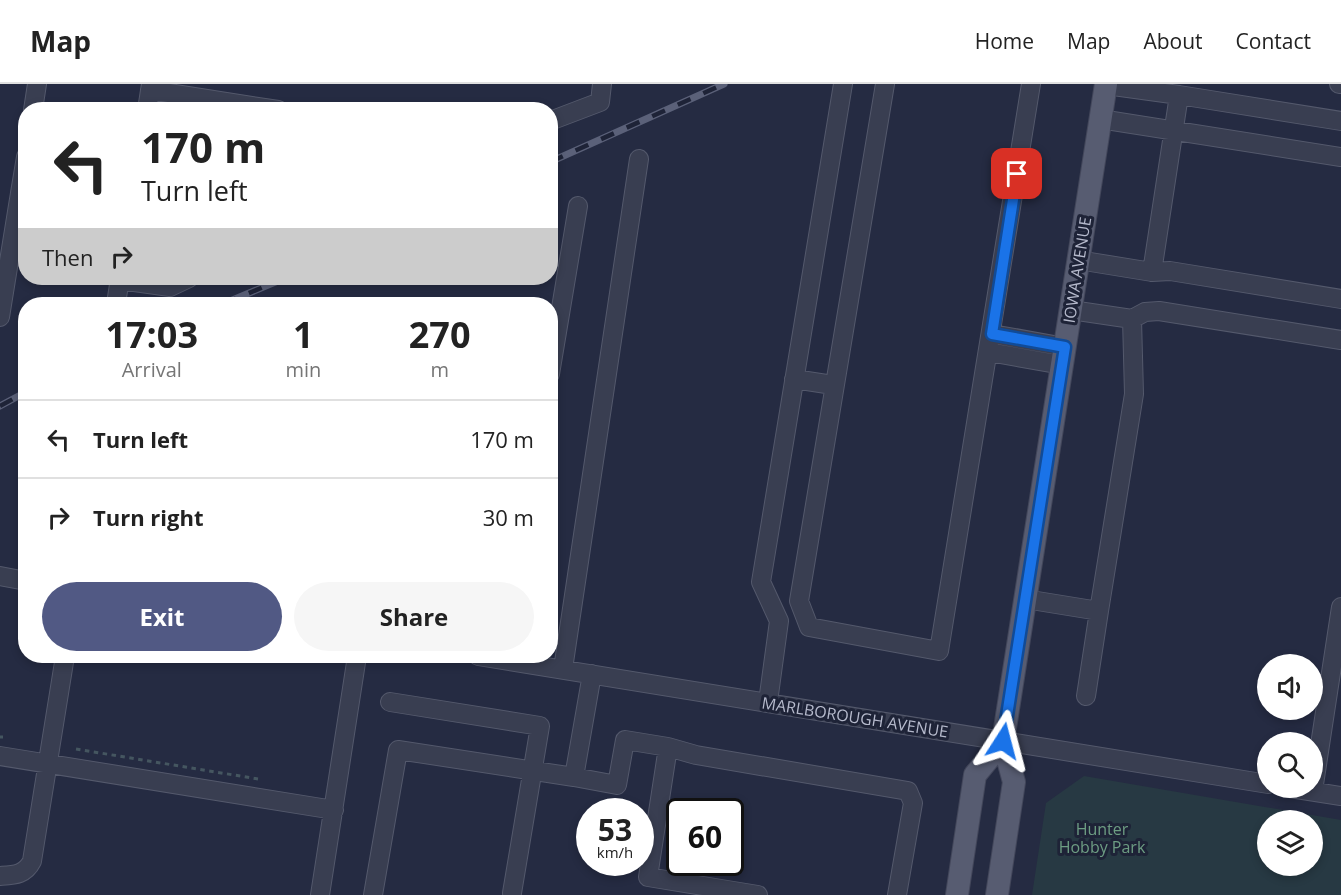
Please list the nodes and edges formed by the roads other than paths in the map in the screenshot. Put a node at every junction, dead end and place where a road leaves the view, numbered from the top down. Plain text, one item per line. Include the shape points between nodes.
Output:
1 (37, 84) edge
2 (602, 84) edge
3 (843, 84) edge
4 (885, 84) edge
5 (1031, 84) edge
6 (1106, 84) edge
7 (150, 87) edge
8 (1179, 95) junction
9 (34, 102) edge
10 (148, 102) edge
11 (192, 102) edge
12 (558, 119) edge
13 (1101, 119) junction
14 (1341, 121) edge
15 (1174, 129) junction
16 (1341, 157) edge
17 (639, 159) dead end
18 (578, 206) dead end
19 (18, 220) edge
20 (1078, 260) junction
21 (1152, 272) junction
22 (153, 285) edge
23 (176, 285) edge
24 (1341, 299) edge
25 (1071, 310) junction
26 (0, 316) edge
27 (1132, 319) junction
28 (558, 326) edge
29 (992, 334) junction
30 (1341, 340) edge
31 (989, 352) junction
32 (1063, 356) junction
33 (794, 379) junction
34 (834, 385) junction
35 (0, 576) edge
36 (18, 579) edge
37 (1025, 599) junction
38 (1341, 607) edge
39 (1099, 611) junction
40 (779, 621) junction
41 (809, 627) junction
42 (64, 663) edge
43 (356, 663) edge
44 (531, 663) edge
45 (563, 669) junction
46 (592, 674) junction
47 (1086, 696) dead end
48 (390, 702) dead end
49 (768, 702) junction
50 (1322, 732) edge
51 (1003, 741) junction
52 (668, 747) junction
53 (0, 756) edge
54 (48, 763) junction
55 (533, 772) junction
56 (574, 777) junction
57 (1257, 782) edge
58 (1323, 793) edge
59 (1341, 796) edge
60 (334, 810) junction
61 (0, 876) edge
62 (647, 886) edge
63 (517, 894) edge
64 (320, 895) edge
65 (373, 895) edge
66 (758, 895) edge
67 (897, 895) edge
68 (957, 895) edge
69 (997, 895) edge

1 - 9 street
2 - 12 street via 600,102
3 - 33 street
4 - 34 street
5 - 29 street
6 - 8 street
6 - 13 main road, IOWA AVENUE
7 - 10 street
7 - 11 street
8 - 14 street
8 - 15 street
13 - 15 street
13 - 20 main road, IOWA AVENUE
15 - 16 street
15 - 21 street
17 - 45 street
18 - 28 street
19 - 26 street
20 - 21 street
20 - 25 main road, IOWA AVENUE
21 - 24 street
22 - 23 street
25 - 27 street
25 - 32 main road, IOWA AVENUE
27 - 30 street via 1159,310
27 - 39 street via 1134,394
29 - 31 street
29 - 32 street
31 - 32 street
31 - 41 street via 939,651
32 - 37 main road, IOWA AVENUE
33 - 34 street
33 - 40 street via 761,582
34 - 41 street via 799,601
35 - 36 street
37 - 39 street
37 - 51 main road, IOWA AVENUE
38 - 50 street
39 - 47 street
40 - 41 street
40 - 49 street
42 - 54 street
43 - 60 street
44 - 45 street, MARLBOROUGH AVENUE
45 - 46 street, MARLBOROUGH AVENUE
46 - 49 street, MARLBOROUGH AVENUE
46 - 56 street
48 - 55 street via 540,726
49 - 51 street, MARLBOROUGH AVENUE
51 - 57 street, MARLBOROUGH AVENUE
51 - 68 main road, IOWA AVENUE via 975,776
51 - 69 main road, IOWA AVENUE via 1014,782
52 - 56 street via 625,740 617,785
52 - 62 street
52 - 67 street via 908,790 913,803
53 - 54 street
54 - 60 street
54 - 61 street via 32,861 29,868 17,875
55 - 56 street
55 - 63 street
55 - 65 street via 398,750
58 - 59 street
60 - 64 street
62 - 66 street

